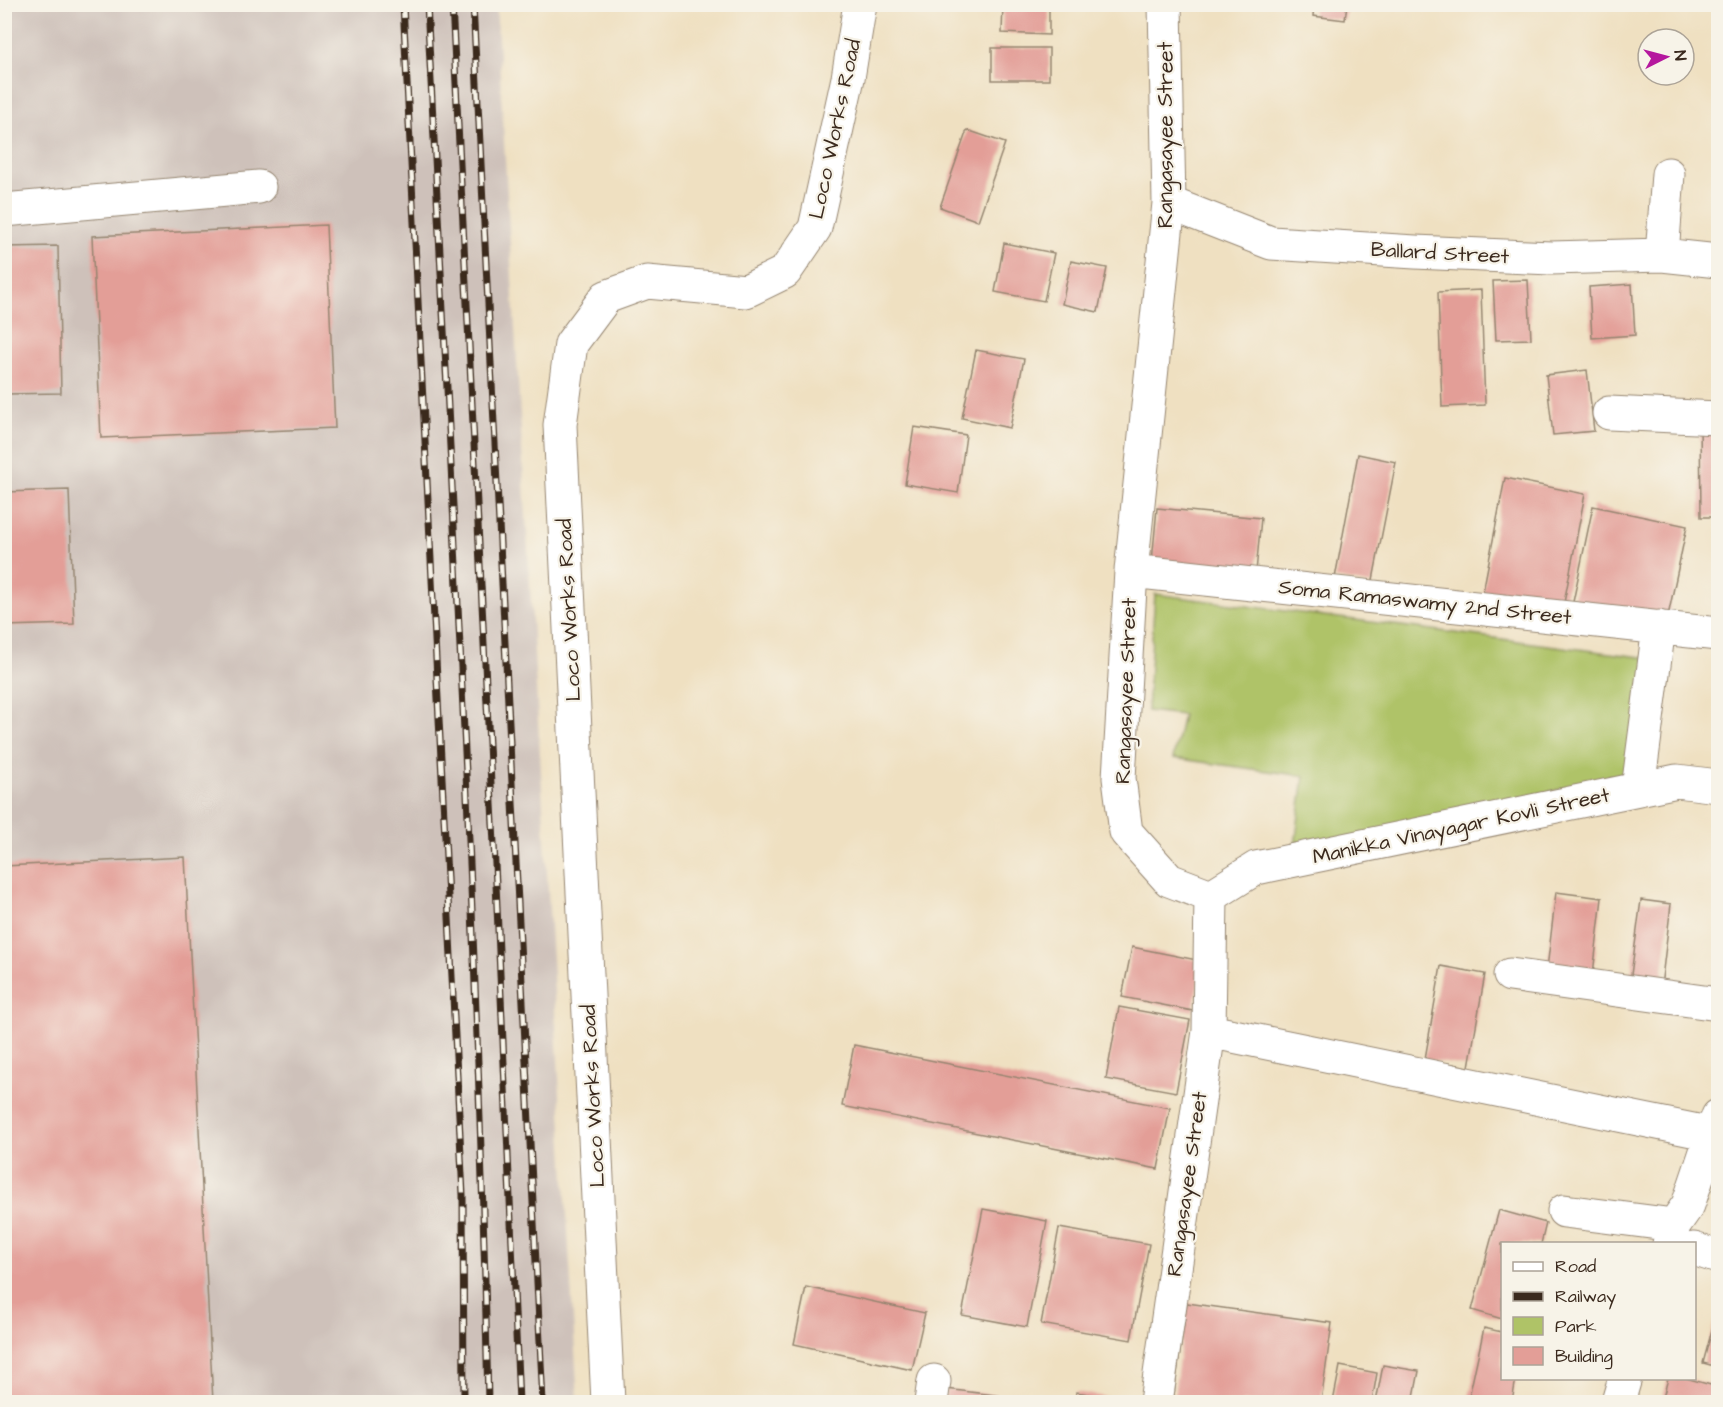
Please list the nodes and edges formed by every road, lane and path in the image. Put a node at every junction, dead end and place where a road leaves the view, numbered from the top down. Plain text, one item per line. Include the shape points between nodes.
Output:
1 (860, 4) edge
2 (1165, 4) edge
3 (1668, 174) dead end
4 (259, 187) dead end
5 (1169, 203) junction
6 (4, 210) edge
7 (1662, 255) junction
8 (1719, 261) edge
9 (1609, 413) dead end
10 (1719, 418) edge
11 (1131, 571) junction
12 (1659, 627) junction
13 (1719, 634) edge
14 (1719, 786) edge
15 (1638, 789) junction
16 (1211, 896) junction
17 (1510, 975) dead end
18 (1719, 1004) edge
19 (1209, 1031) junction
20 (1715, 1125) edge
21 (1564, 1210) dead end
22 (1678, 1240) edge
23 (1696, 1247) edge
24 (1719, 1257) edge
25 (1624, 1380) edge
26 (608, 1402) edge
27 (1156, 1402) edge
28 (1618, 1402) edge

1 - 26 street, Loco Works Road via 815,228 785,272 746,291 647,282 606,297 572,344 560,425
2 - 5 street, Rangasayee Street
3 - 7 street
4 - 6 street
5 - 7 street, Ballard Street via 1271,243 1551,258
5 - 11 street, Rangasayee Street
7 - 8 street, Ballard Street
9 - 10 street
11 - 12 street, Soma Ramaswamy 2nd Street
11 - 16 street, Rangasayee Street via 1119,778 1126,832 1169,880
12 - 13 street, Soma Ramaswamy 2nd Street
12 - 15 street
14 - 15 street, Manikka Vinayagar Kovli Street via 1677,781
15 - 16 street, Manikka Vinayagar Kovli Street via 1256,868
16 - 19 street, Rangasayee Street
17 - 18 street
19 - 20 street
19 - 27 street, Rangasayee Street
20 - 22 street
21 - 22 street
23 - 24 street
25 - 28 street

